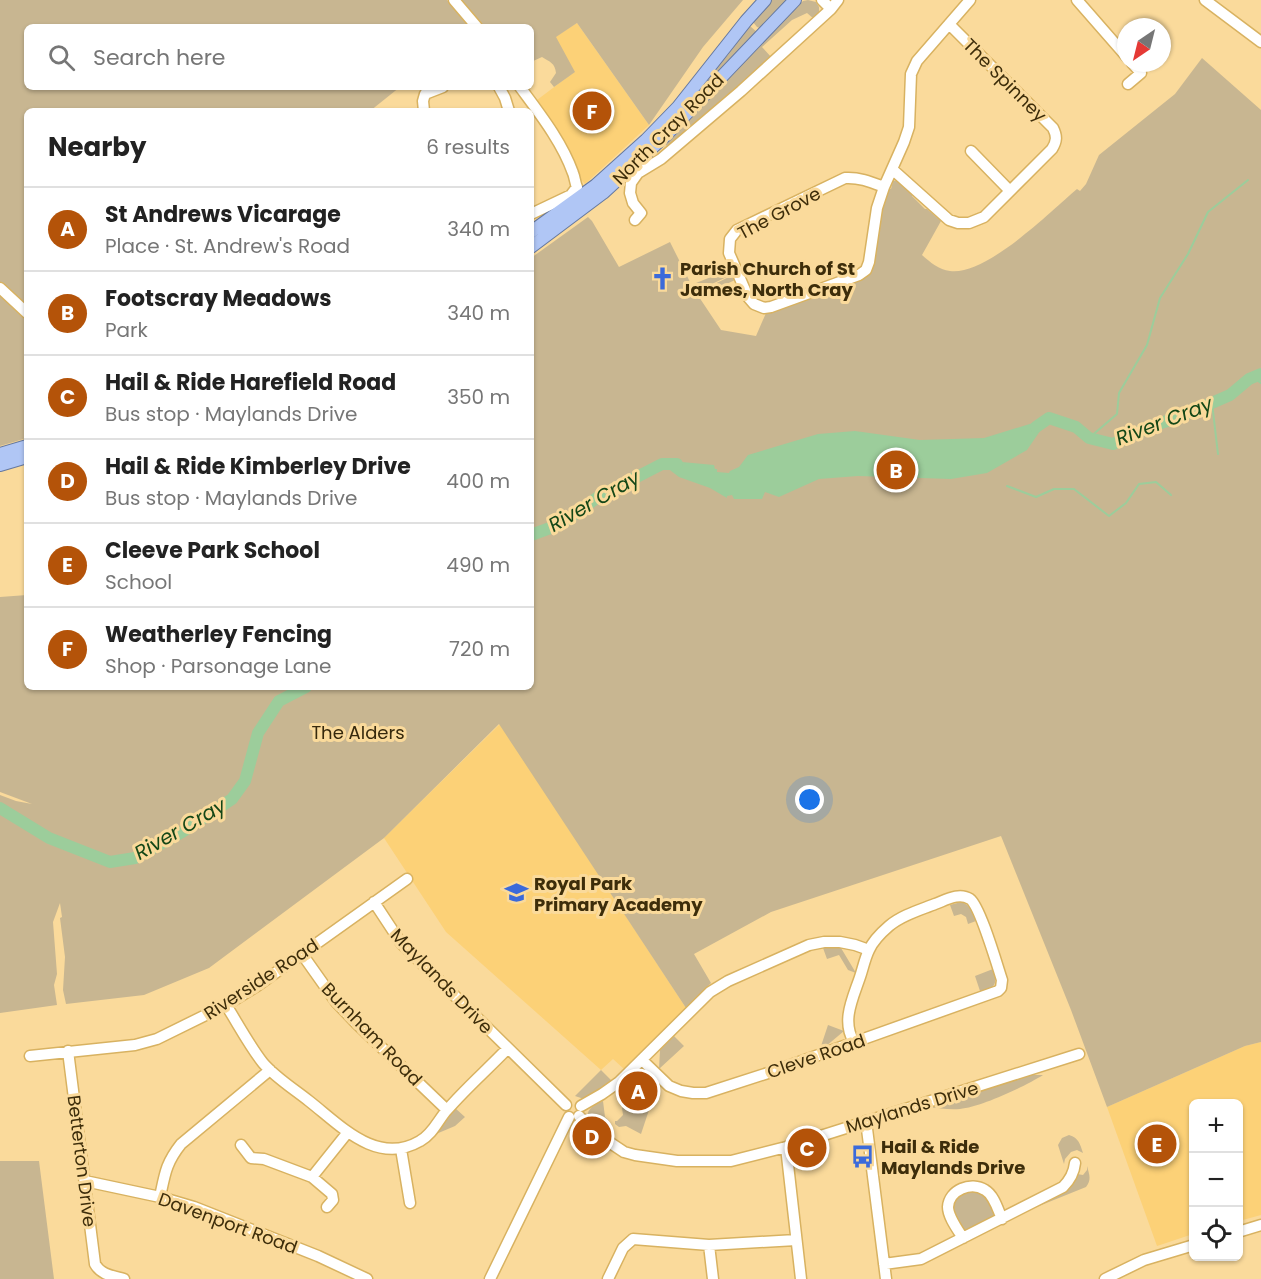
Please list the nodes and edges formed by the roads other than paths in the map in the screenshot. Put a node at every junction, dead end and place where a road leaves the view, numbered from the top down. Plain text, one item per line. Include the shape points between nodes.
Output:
1 (454, 0) edge
2 (765, 0) edge
3 (795, 0) edge
4 (822, 0) edge
5 (970, 0) edge
6 (1077, 0) edge
7 (1205, 0) edge
8 (835, 4) edge
9 (474, 24) edge
10 (949, 24) junction
11 (1261, 41) edge
12 (1117, 46) edge
13 (1140, 72) edge
14 (1128, 84) dead end
15 (435, 90) edge
16 (501, 90) edge
17 (522, 90) edge
18 (424, 108) edge
19 (508, 108) edge
20 (971, 151) dead end
21 (892, 168) junction
22 (884, 187) junction
23 (1010, 191) junction
24 (534, 213) edge
25 (641, 216) dead end
26 (534, 230) edge
27 (534, 245) edge
28 (0, 288) edge
29 (24, 310) edge
30 (24, 447) edge
31 (0, 454) edge
32 (24, 458) edge
33 (0, 465) edge
34 (407, 879) dead end
35 (374, 903) junction
36 (869, 950) junction
37 (302, 954) junction
38 (226, 1005) junction
39 (854, 1042) junction
40 (508, 1048) junction
41 (68, 1052) junction
42 (1079, 1054) dead end
43 (30, 1056) dead end
44 (642, 1060) junction
45 (270, 1070) junction
46 (447, 1110) junction
47 (576, 1113) junction
48 (866, 1121) junction
49 (348, 1132) junction
50 (241, 1145) dead end
51 (786, 1147) junction
52 (401, 1149) junction
53 (1076, 1163) dead end
54 (312, 1177) junction
55 (85, 1181) junction
56 (160, 1197) junction
57 (410, 1203) dead end
58 (327, 1207) dead end
59 (1002, 1219) junction
60 (1261, 1225) edge
61 (1243, 1231) edge
62 (963, 1238) junction
63 (796, 1240) junction
64 (709, 1245) junction
65 (1189, 1246) edge
66 (884, 1264) junction
67 (124, 1279) edge
68 (367, 1279) edge
69 (490, 1279) edge
70 (608, 1279) edge
71 (713, 1279) edge
72 (801, 1279) edge
73 (886, 1279) edge
74 (1105, 1279) edge

1 - 9 street
2 - 26 main road, North Cray Road via 678,107 646,140 596,185
3 - 27 main road, North Cray Road via 667,134 603,193
4 - 8 street
5 - 10 street, The Grove
6 - 12 street
7 - 11 street
8 - 25 street via 741,91 661,159 638,173 630,193
10 - 21 street, The Grove via 911,74 909,127
10 - 23 street, The Spinney via 1056,134 1052,149
13 - 14 street
15 - 18 street via 425,94
16 - 19 street
17 - 24 street via 560,146 577,187 571,195
20 - 23 street
21 - 22 street, The Grove
21 - 23 street, The Spinney via 939,212 958,223 984,217
22 - 22 street, The Grove via 855,177 845,178 737,230 730,239 729,254 748,297 754,304 771,307 866,270
28 - 29 street
30 - 31 main road
32 - 33 main road
34 - 35 street, Riverside Road
35 - 37 street, Riverside Road
35 - 40 street, Maylands Drive via 401,943
36 - 39 street via 849,1011 849,1034
36 - 39 street, Cleve Road via 885,929 898,920 956,896 969,898 980,914 1002,980 998,992
36 - 44 street via 840,942 809,945 728,981 710,992
37 - 38 street, Riverside Road
37 - 46 street, Burnham Road via 336,1002
38 - 41 street, Riverside Road via 158,1039
38 - 45 street
39 - 44 street, Cleve Road via 706,1093 669,1086
40 - 46 street
40 - 47 street, Maylands Drive via 566,1105 577,1102
41 - 43 street, Riverside Road
41 - 55 street, Betterton Drive
42 - 48 street, Maylands Drive
44 - 47 street
45 - 49 street
45 - 56 street via 181,1144 167,1166
46 - 52 street via 424,1139
47 - 51 street, Maylands Drive via 624,1152 647,1158 731,1161
47 - 69 street
48 - 51 street, Maylands Drive
48 - 66 street
49 - 52 street via 375,1147
49 - 54 street
50 - 54 street via 249,1162 264,1159
51 - 63 street
52 - 57 street
53 - 59 street via 1064,1186
54 - 58 street via 332,1194 333,1200
55 - 56 street, Davenport Road
55 - 67 street, Betterton Drive via 95,1264 102,1272
56 - 68 street, Davenport Road via 258,1232
59 - 62 street
59 - 62 street via 990,1194 978,1187 966,1187 952,1197 948,1208
60 - 61 street
62 - 66 street via 921,1258
63 - 64 street
63 - 72 street
64 - 70 street via 633,1239 623,1248
64 - 71 street
65 - 74 street via 1153,1257
66 - 73 street

